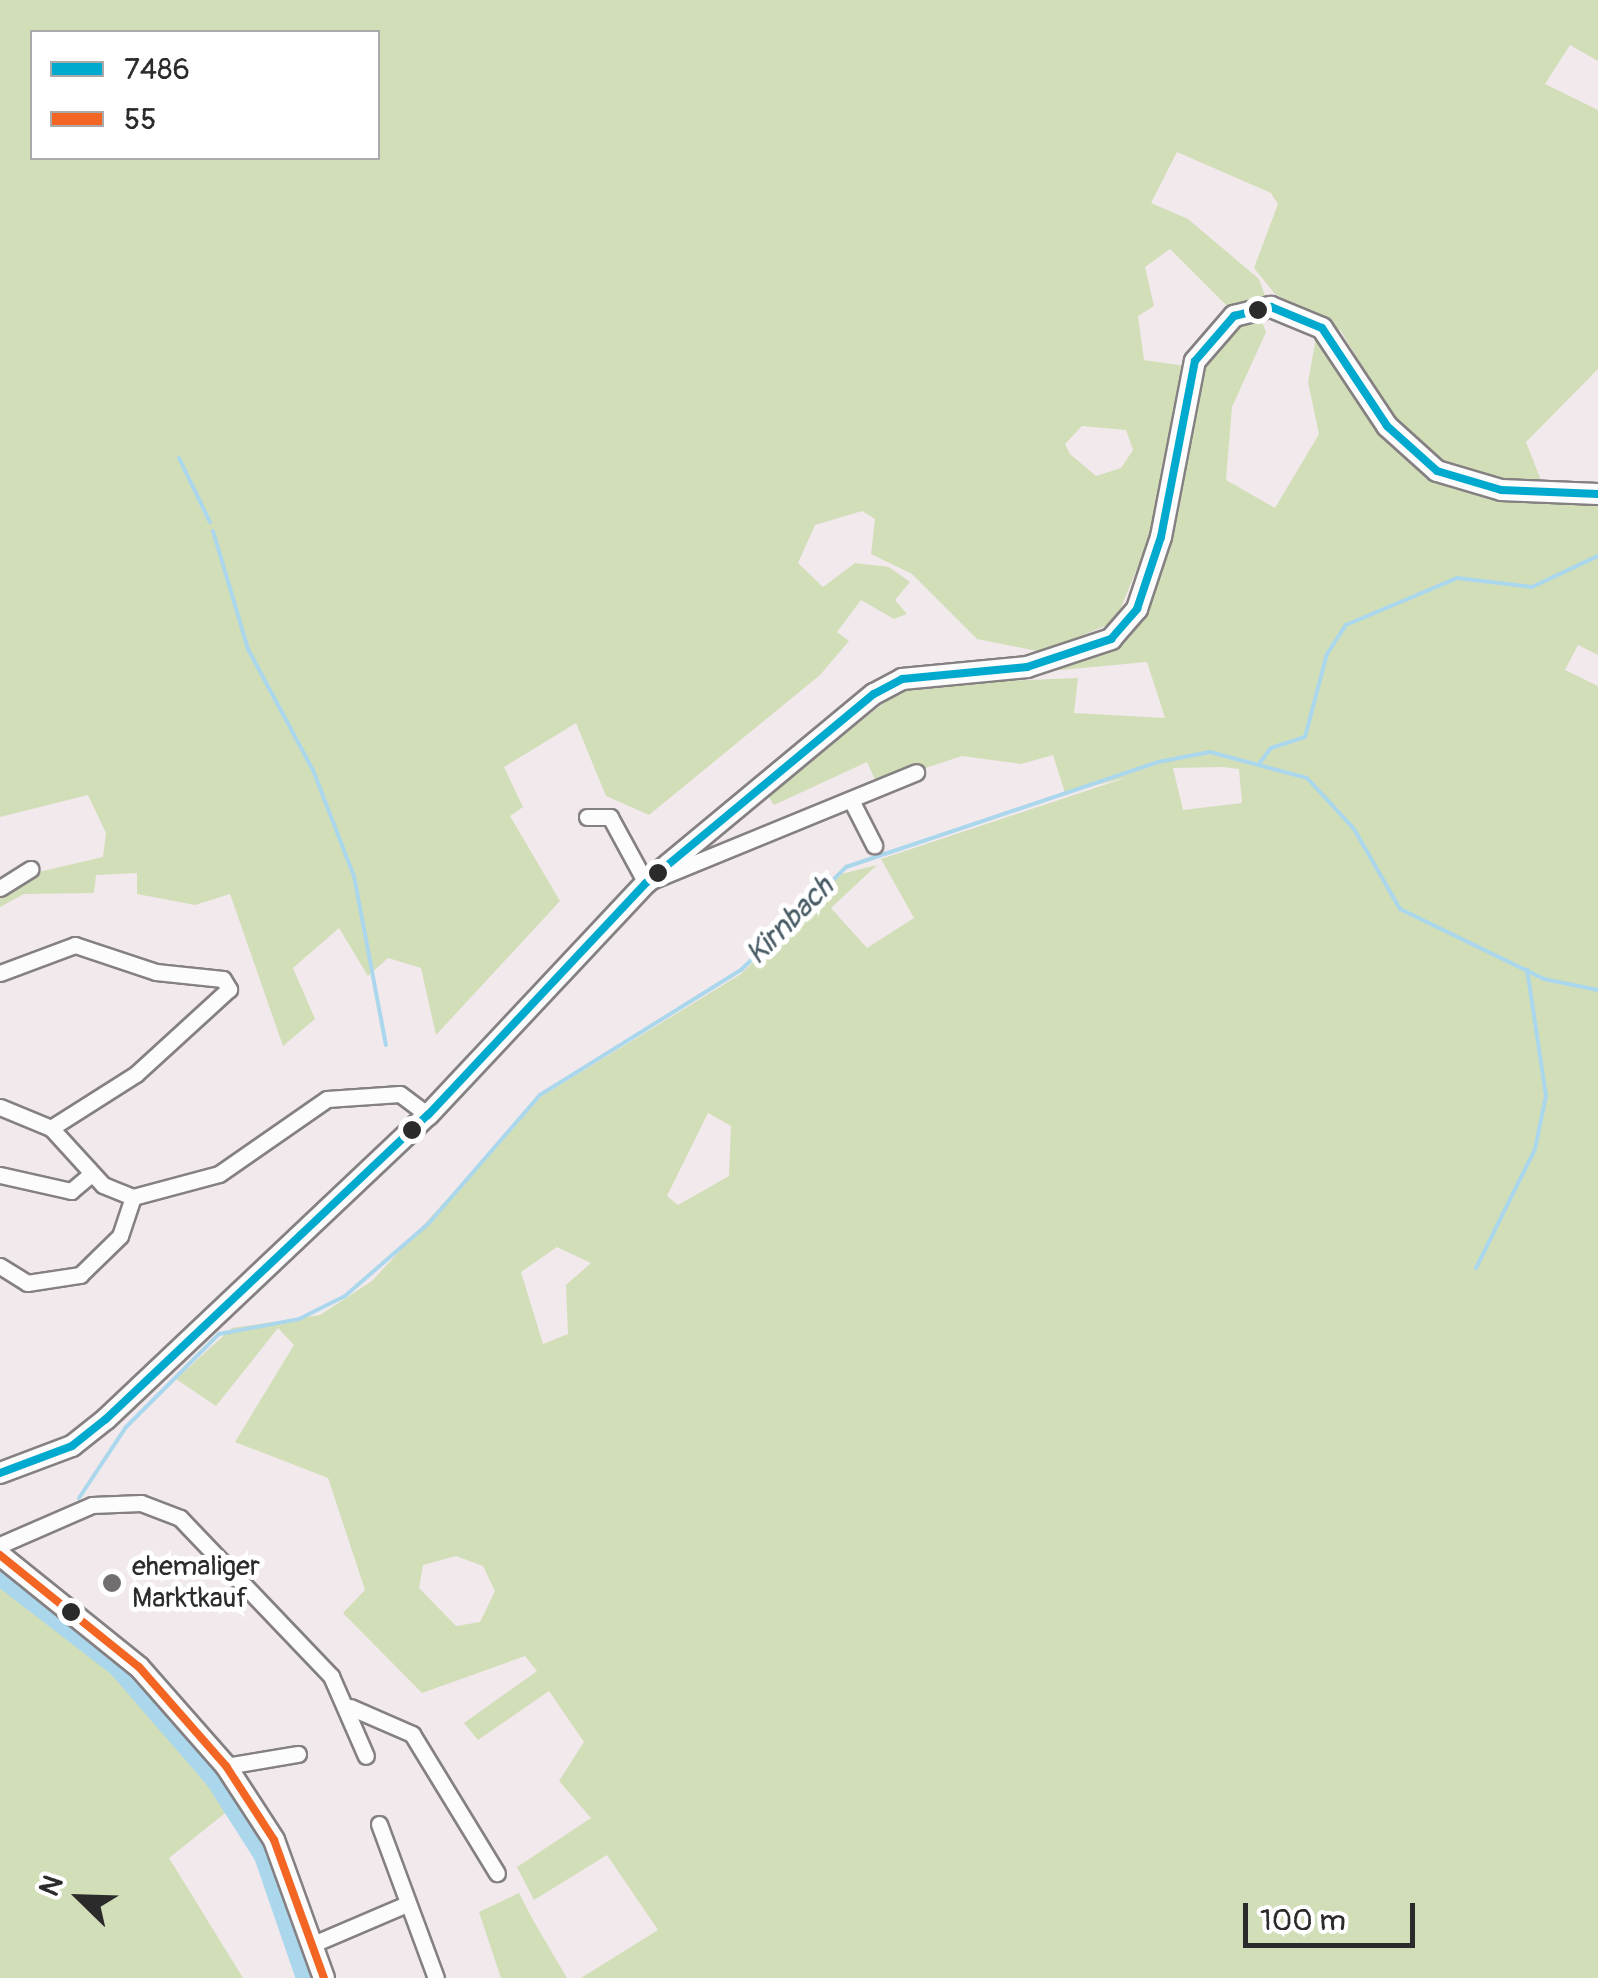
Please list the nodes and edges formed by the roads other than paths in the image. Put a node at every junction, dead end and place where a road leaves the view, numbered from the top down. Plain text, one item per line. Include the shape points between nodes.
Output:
1 (1598, 494) edge
2 (916, 772) dead end
3 (852, 800) junction
4 (587, 816) dead end
5 (874, 845) dead end
6 (31, 868) dead end
7 (646, 883) junction
8 (0, 888) edge
9 (0, 972) edge
10 (0, 1107) edge
11 (428, 1114) junction
12 (51, 1128) junction
13 (91, 1174) junction
14 (0, 1175) edge
15 (133, 1197) junction
16 (0, 1266) edge
17 (0, 1473) edge
18 (0, 1545) edge
19 (0, 1555) edge
20 (350, 1707) junction
21 (298, 1754) dead end
22 (366, 1756) dead end
23 (226, 1766) junction
24 (379, 1824) dead end
25 (496, 1873) dead end
26 (402, 1906) junction
27 (311, 1945) junction
28 (324, 1978) edge
29 (436, 1978) edge

1 - 7 main road via 1501,490 1437,472 1388,426 1322,328 1271,307 1219,327 1195,360 1161,537 1137,609 1111,639 1027,667 902,678
2 - 3 street
3 - 5 street
3 - 7 street
4 - 7 street via 610,817
6 - 8 street
7 - 11 main road
9 - 12 street via 75,945 156,972 223,979 229,989 136,1074
10 - 12 street
11 - 15 street via 400,1094 340,1095 219,1174
11 - 17 main road via 106,1420 72,1446
12 - 13 street
13 - 14 street via 72,1190
13 - 15 street
15 - 16 street via 120,1236 80,1276 27,1283
18 - 20 street via 92,1504 161,1509 318,1660
19 - 23 main road via 140,1667
20 - 22 street
20 - 25 street via 412,1734
21 - 23 street
23 - 27 main road via 274,1840
24 - 26 street
26 - 27 street
26 - 29 street
27 - 28 main road

